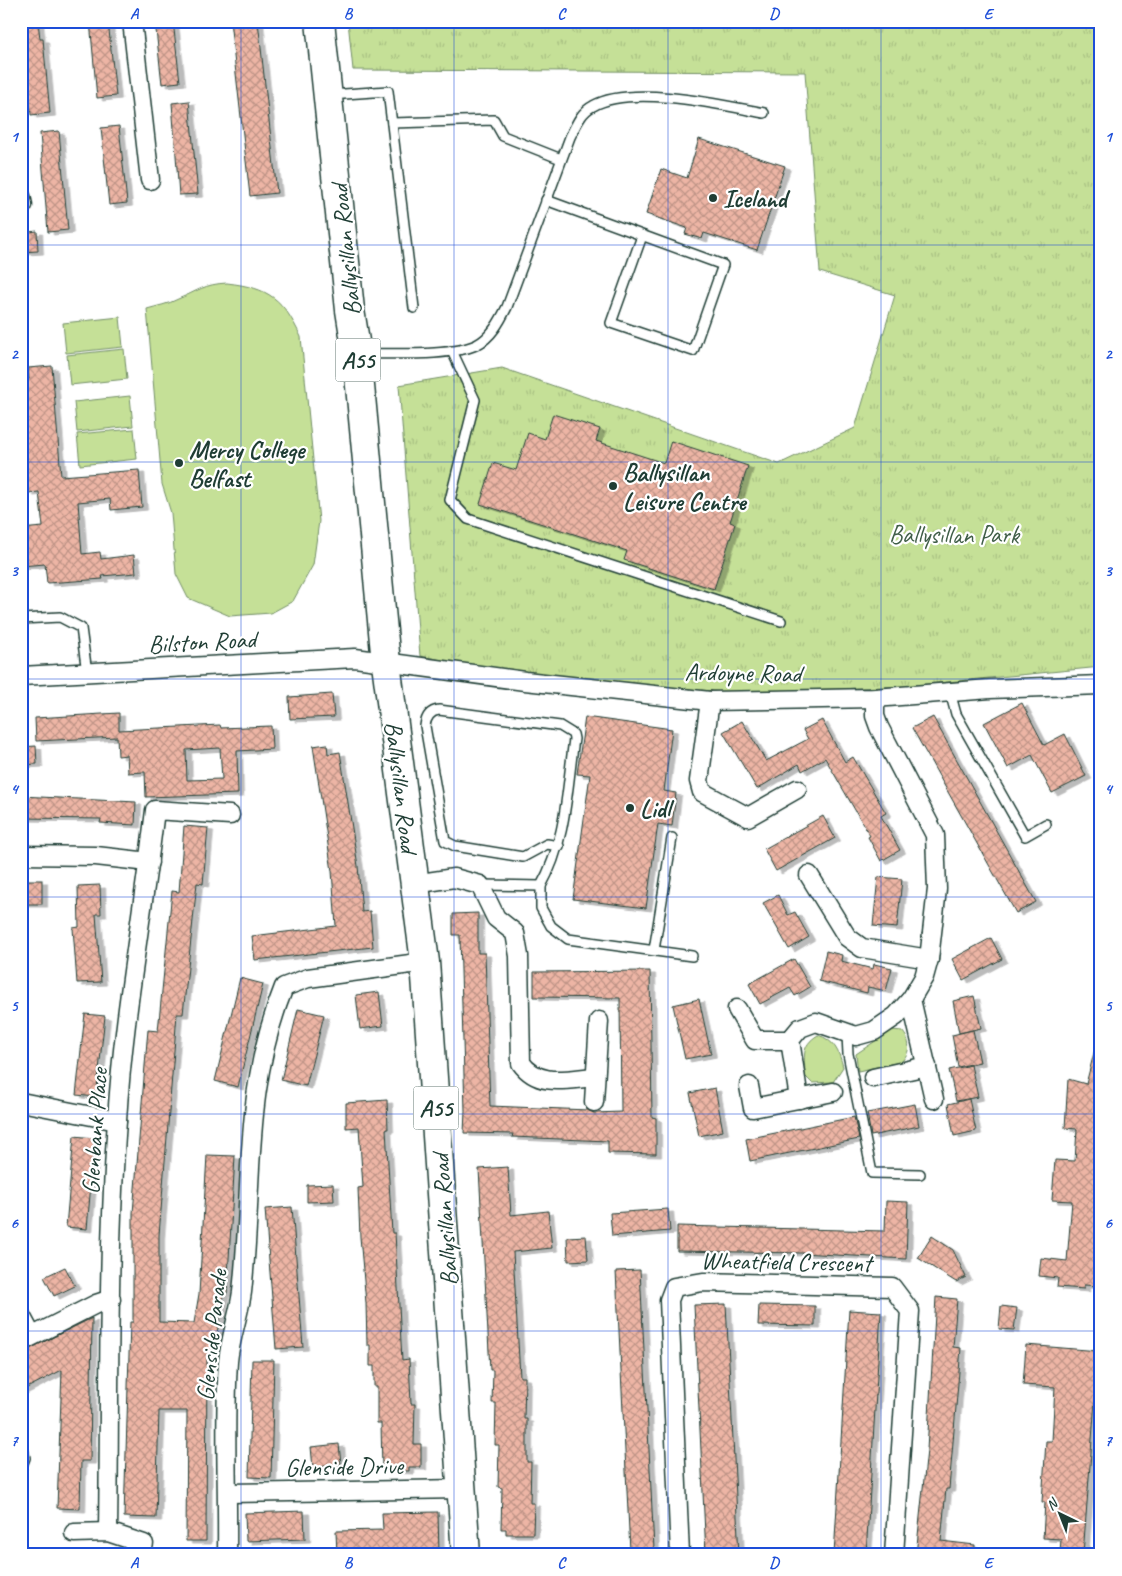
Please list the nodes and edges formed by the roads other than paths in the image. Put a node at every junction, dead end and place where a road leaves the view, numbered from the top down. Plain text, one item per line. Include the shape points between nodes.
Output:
1 (132, 21) edge
2 (320, 21) edge
3 (328, 95) junction
4 (764, 112) dead end
5 (392, 123) junction
6 (561, 158) junction
7 (150, 180) dead end
8 (546, 200) junction
9 (642, 236) junction
10 (414, 308) dead end
11 (452, 351) junction
12 (357, 354) junction
13 (21, 619) edge
14 (781, 621) dead end
15 (386, 664) junction
16 (87, 673) junction
17 (21, 676) edge
18 (1101, 685) edge
19 (950, 692) junction
20 (875, 698) junction
21 (710, 701) junction
22 (796, 789) dead end
23 (230, 815) dead end
24 (1046, 824) dead end
25 (672, 838) dead end
26 (559, 846) junction
27 (21, 855) edge
28 (149, 862) junction
29 (809, 874) dead end
30 (414, 884) junction
31 (480, 885) junction
32 (542, 886) junction
33 (654, 950) junction
34 (692, 956) dead end
35 (929, 959) junction
36 (426, 962) junction
37 (911, 999) junction
38 (737, 1008) dead end
39 (599, 1021) dead end
40 (847, 1034) junction
41 (790, 1040) junction
42 (927, 1066) junction
43 (596, 1078) junction
44 (873, 1078) dead end
45 (749, 1086) dead end
46 (833, 1092) dead end
47 (799, 1099) junction
48 (934, 1099) dead end
49 (21, 1102) edge
50 (594, 1102) dead end
51 (116, 1121) junction
52 (920, 1174) dead end
53 (111, 1299) junction
54 (21, 1306) edge
55 (29, 1338) edge
56 (21, 1440) edge
57 (21, 1468) edge
58 (461, 1489) junction
59 (228, 1493) junction
60 (108, 1532) junction
61 (74, 1533) dead end
62 (144, 1544) dead end
63 (228, 1555) edge
64 (466, 1555) edge
65 (680, 1555) edge
66 (894, 1555) edge

1 - 7 street
2 - 3 highway, Ballysillan Road / A55
3 - 5 lane via 388,91
3 - 12 highway, Ballysillan Road / A55
4 - 6 lane via 669,98 605,101 584,112
5 - 6 lane via 494,120 503,136
5 - 10 lane
6 - 8 lane
8 - 9 lane
8 - 11 lane via 499,323 476,345
9 - 9 lane via 611,323 693,351 722,265
11 - 12 lane
11 - 14 lane via 476,400 450,500 468,519
12 - 15 highway, Ballysillan Road / A55
13 - 16 lane via 60,617 81,628
15 - 16 street, Bilston Road via 355,658
15 - 21 street, Ardoyne Road
15 - 30 highway, Ballysillan Road / A55
16 - 17 street, Bilston Road
18 - 19 street, Ardoyne Road
19 - 20 street, Ardoyne Road
19 - 24 lane via 956,714 1025,836
20 - 21 street, Ardoyne Road
20 - 35 street via 874,716 935,835 937,889
21 - 22 street via 699,781 702,792 748,817
23 - 28 street, Glenbank Place via 155,810
25 - 33 lane
26 - 26 lane via 573,734 560,726 439,710 428,716 425,726 445,841 455,846 523,857 547,844
26 - 32 lane
27 - 28 street via 96,856
28 - 51 street, Glenbank Place
29 - 35 street via 847,937 862,948
30 - 31 street via 454,878
30 - 36 highway, Ballysillan Road / A55
31 - 32 lane
31 - 43 street via 496,918 515,934 519,956 521,1062 529,1074 545,1080
32 - 33 lane via 541,908 550,926 568,939
33 - 34 lane
35 - 37 street via 924,977
36 - 58 highway, Ballysillan Road / A55
36 - 59 street, Glenside Parade via 308,978 284,987 274,1012 257,1079 242,1292 228,1361
37 - 40 street via 896,1016 874,1031 856,1036
37 - 42 street
38 - 41 street via 754,1040
39 - 43 street
40 - 41 street via 816,1022 800,1028
40 - 52 lane via 848,1054 872,1173
41 - 47 street
42 - 44 street
42 - 48 street
43 - 50 street
45 - 47 street via 753,1108
46 - 47 street
49 - 51 street
51 - 53 street, Glenbank Place
53 - 55 street
53 - 60 street, Glenbank Place
54 - 55 lane
56 - 57 lane via 26,1458
58 - 59 street, Glenside Drive
58 - 64 highway, Ballysillan Road / A55
59 - 63 street, Glenside Parade
60 - 61 street
60 - 62 street
65 - 66 street, Wheatfield Crescent via 669,1300 674,1287 703,1282 892,1287 910,1311

